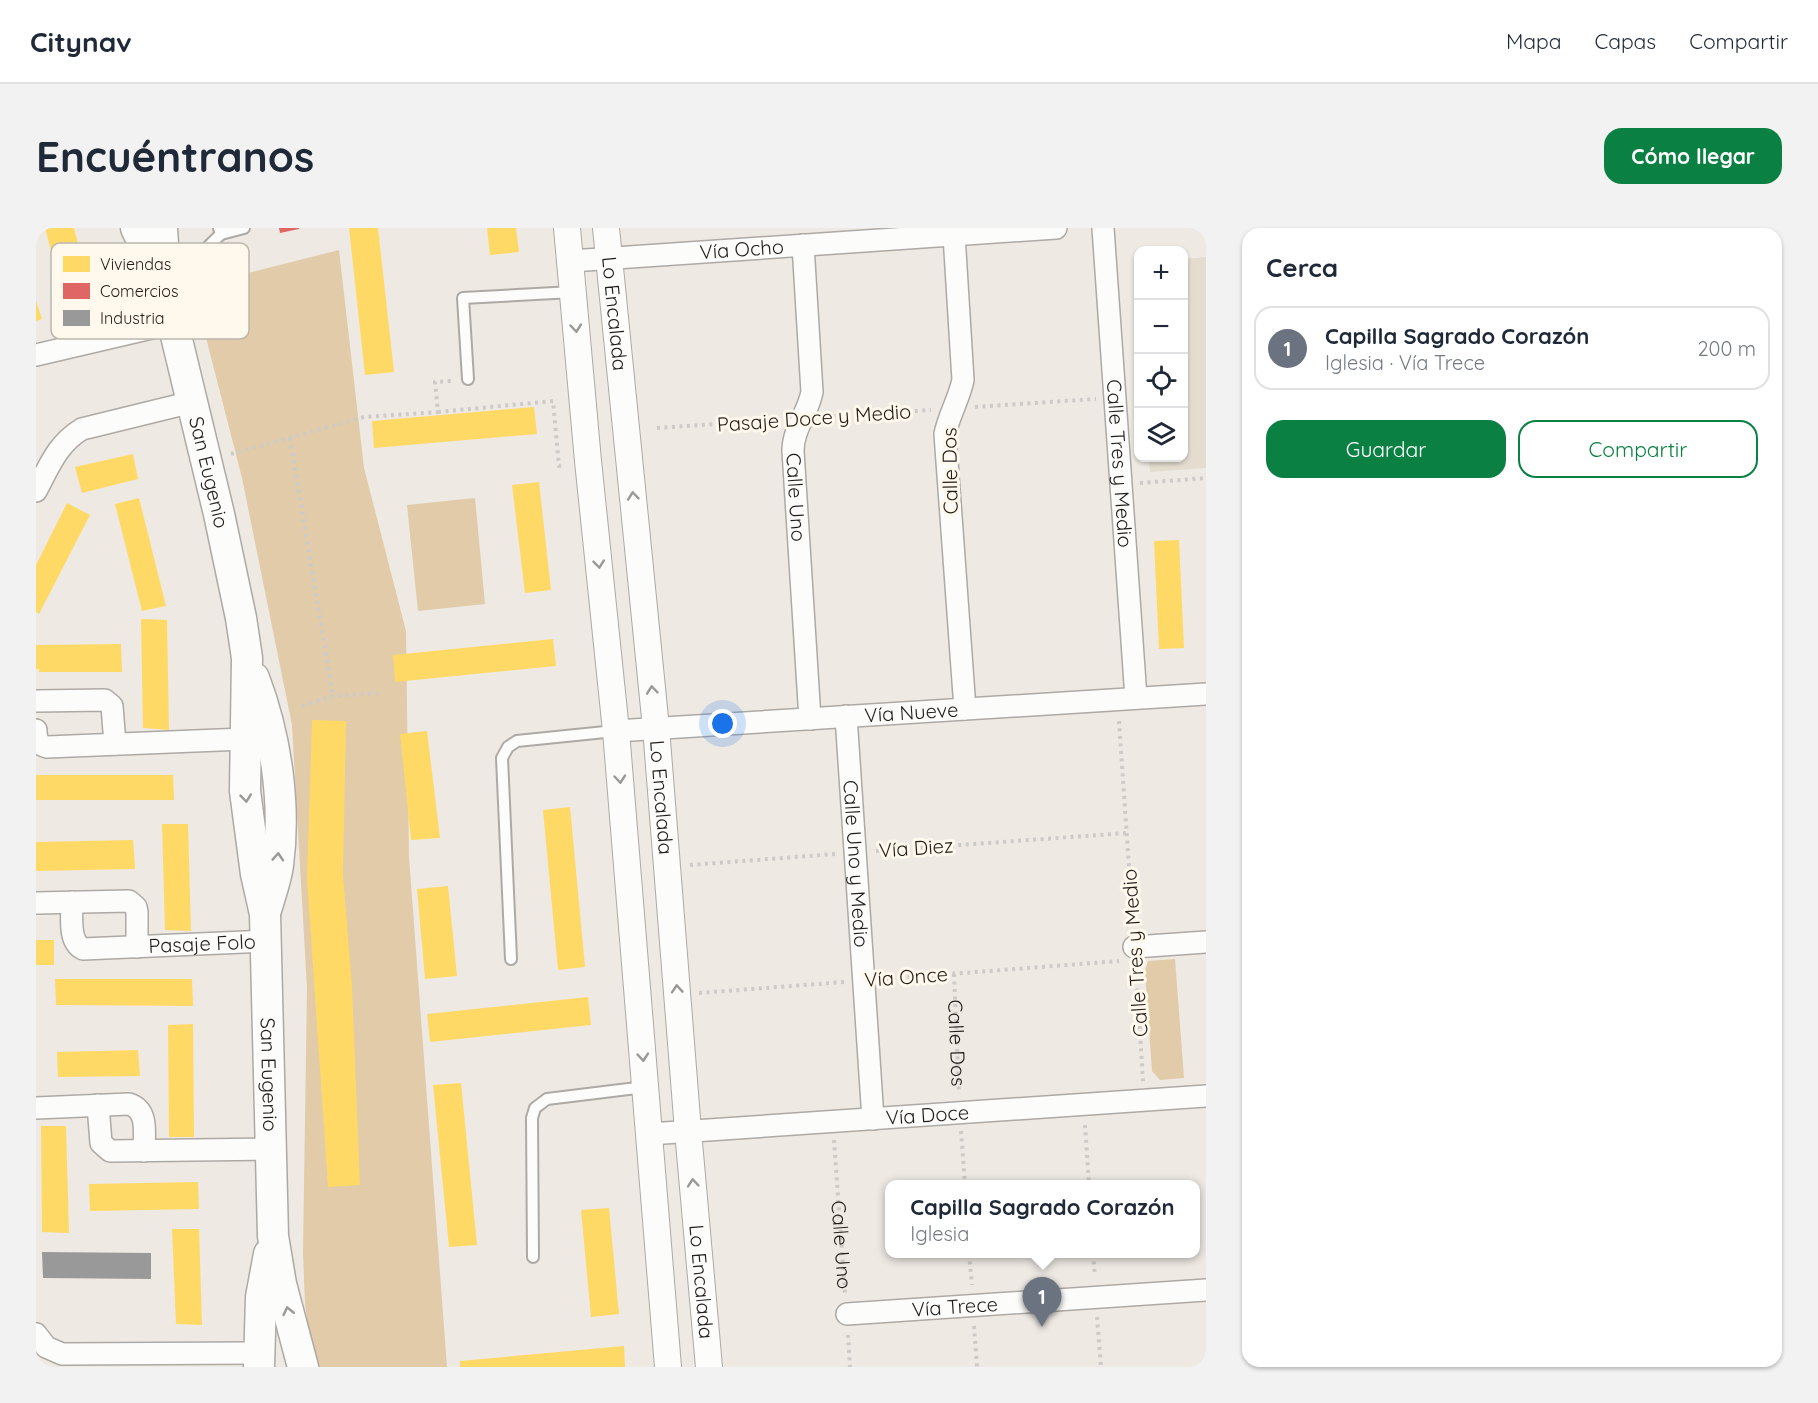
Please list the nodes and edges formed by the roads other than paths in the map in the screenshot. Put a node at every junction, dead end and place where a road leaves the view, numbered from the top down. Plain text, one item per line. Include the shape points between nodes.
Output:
1 (136, 228) edge
2 (162, 228) edge
3 (244, 228) edge
4 (567, 228) edge
5 (606, 228) edge
6 (1056, 228) edge
7 (1103, 228) edge
8 (220, 231) edge
9 (954, 235) junction
10 (814, 242) junction
11 (143, 243) edge
12 (163, 243) edge
13 (209, 243) edge
14 (609, 259) junction
15 (571, 261) junction
16 (573, 292) junction
17 (104, 339) edge
18 (177, 339) edge
19 (36, 355) edge
20 (468, 379) road end
21 (192, 402) junction
22 (36, 491) edge
23 (247, 658) junction
24 (1206, 694) edge
25 (1127, 698) junction
26 (36, 701) edge
27 (966, 709) junction
28 (846, 716) junction
29 (810, 718) junction
30 (656, 728) junction
31 (36, 730) edge
32 (616, 731) junction
33 (244, 739) junction
34 (115, 744) junction
35 (72, 902) junction
36 (36, 903) edge
37 (265, 928) junction
38 (1206, 942) edge
39 (137, 947) junction
40 (1135, 954) road end
41 (511, 959) dead end
42 (645, 1087) junction
43 (1206, 1096) edge
44 (98, 1105) junction
45 (36, 1108) edge
46 (873, 1119) junction
47 (688, 1131) junction
48 (649, 1134) junction
49 (271, 1149) junction
50 (144, 1151) junction
51 (273, 1236) junction
52 (533, 1257) dead end
53 (1206, 1290) edge
54 (847, 1314) road end
55 (36, 1334) edge
56 (259, 1360) edge
57 (303, 1367) edge
58 (668, 1367) edge
59 (709, 1367) edge

1 - 11 main road, San Eugenio
2 - 12 main road, San Eugenio
3 - 8 lane
4 - 15 street, Lo Encalada
5 - 14 street, Lo Encalada
6 - 9 street, Vía Ocho
7 - 25 street, Calle Tres y Medio via 1121,484
8 - 13 lane
9 - 10 street, Vía Ocho
9 - 27 street, Calle Dos via 963,367 960,393 947,425 946,444
10 - 14 street, Vía Ocho
10 - 29 street, Calle Uno via 812,383 793,451
14 - 15 street, Vía Ocho
30 -> 14 street, Lo Encalada
15 - 16 street, Lo Encalada
16 - 20 lane via 463,298
16 -> 32 street, Lo Encalada
17 - 19 street
18 - 21 main road, San Eugenio
21 - 22 street via 71,435
21 - 23 main road, San Eugenio via 231,569
23 - 33 main road, San Eugenio
37 -> 23 main road, San Eugenio via 278,867 279,797 269,727
24 - 25 street, Vía Nueve
25 - 27 street, Vía Nueve
26 - 34 street via 105,700 112,706
27 - 28 street, Vía Nueve
28 - 29 street, Vía Nueve
28 - 46 street, Calle Uno y Medio
29 - 30 street, Vía Nueve
30 - 32 street, Vía Nueve
47 -> 30 street, Lo Encalada
31 - 34 street via 40,744 47,747
32 - 41 lane via 517,741 502,758
32 -> 42 street, Lo Encalada
33 - 34 street
33 -> 37 main road, San Eugenio via 249,833
35 - 36 street, Pasaje Folo
35 - 39 street, Pasaje Folo via 73,936 79,947
35 - 39 street, Pasaje Folo via 133,903
37 - 39 street, Pasaje Folo
37 - 49 main road, San Eugenio
38 - 40 street
42 - 48 street, Lo Encalada
42 - 52 lane via 547,1099 535,1108
43 - 46 street, Vía Doce
44 - 45 street
44 - 50 street via 104,1147 110,1151
44 - 50 street via 129,1104 139,1108
46 - 47 street, Vía Doce
47 - 48 street, Vía Doce
59 -> 47 street, Lo Encalada
48 - 58 street, Lo Encalada
49 - 50 street
49 - 51 main road, San Eugenio
51 - 56 main road, San Eugenio via 261,1297
57 -> 51 main road, San Eugenio
53 - 54 street, Vía Trece
55 - 56 street via 46,1347 62,1354

